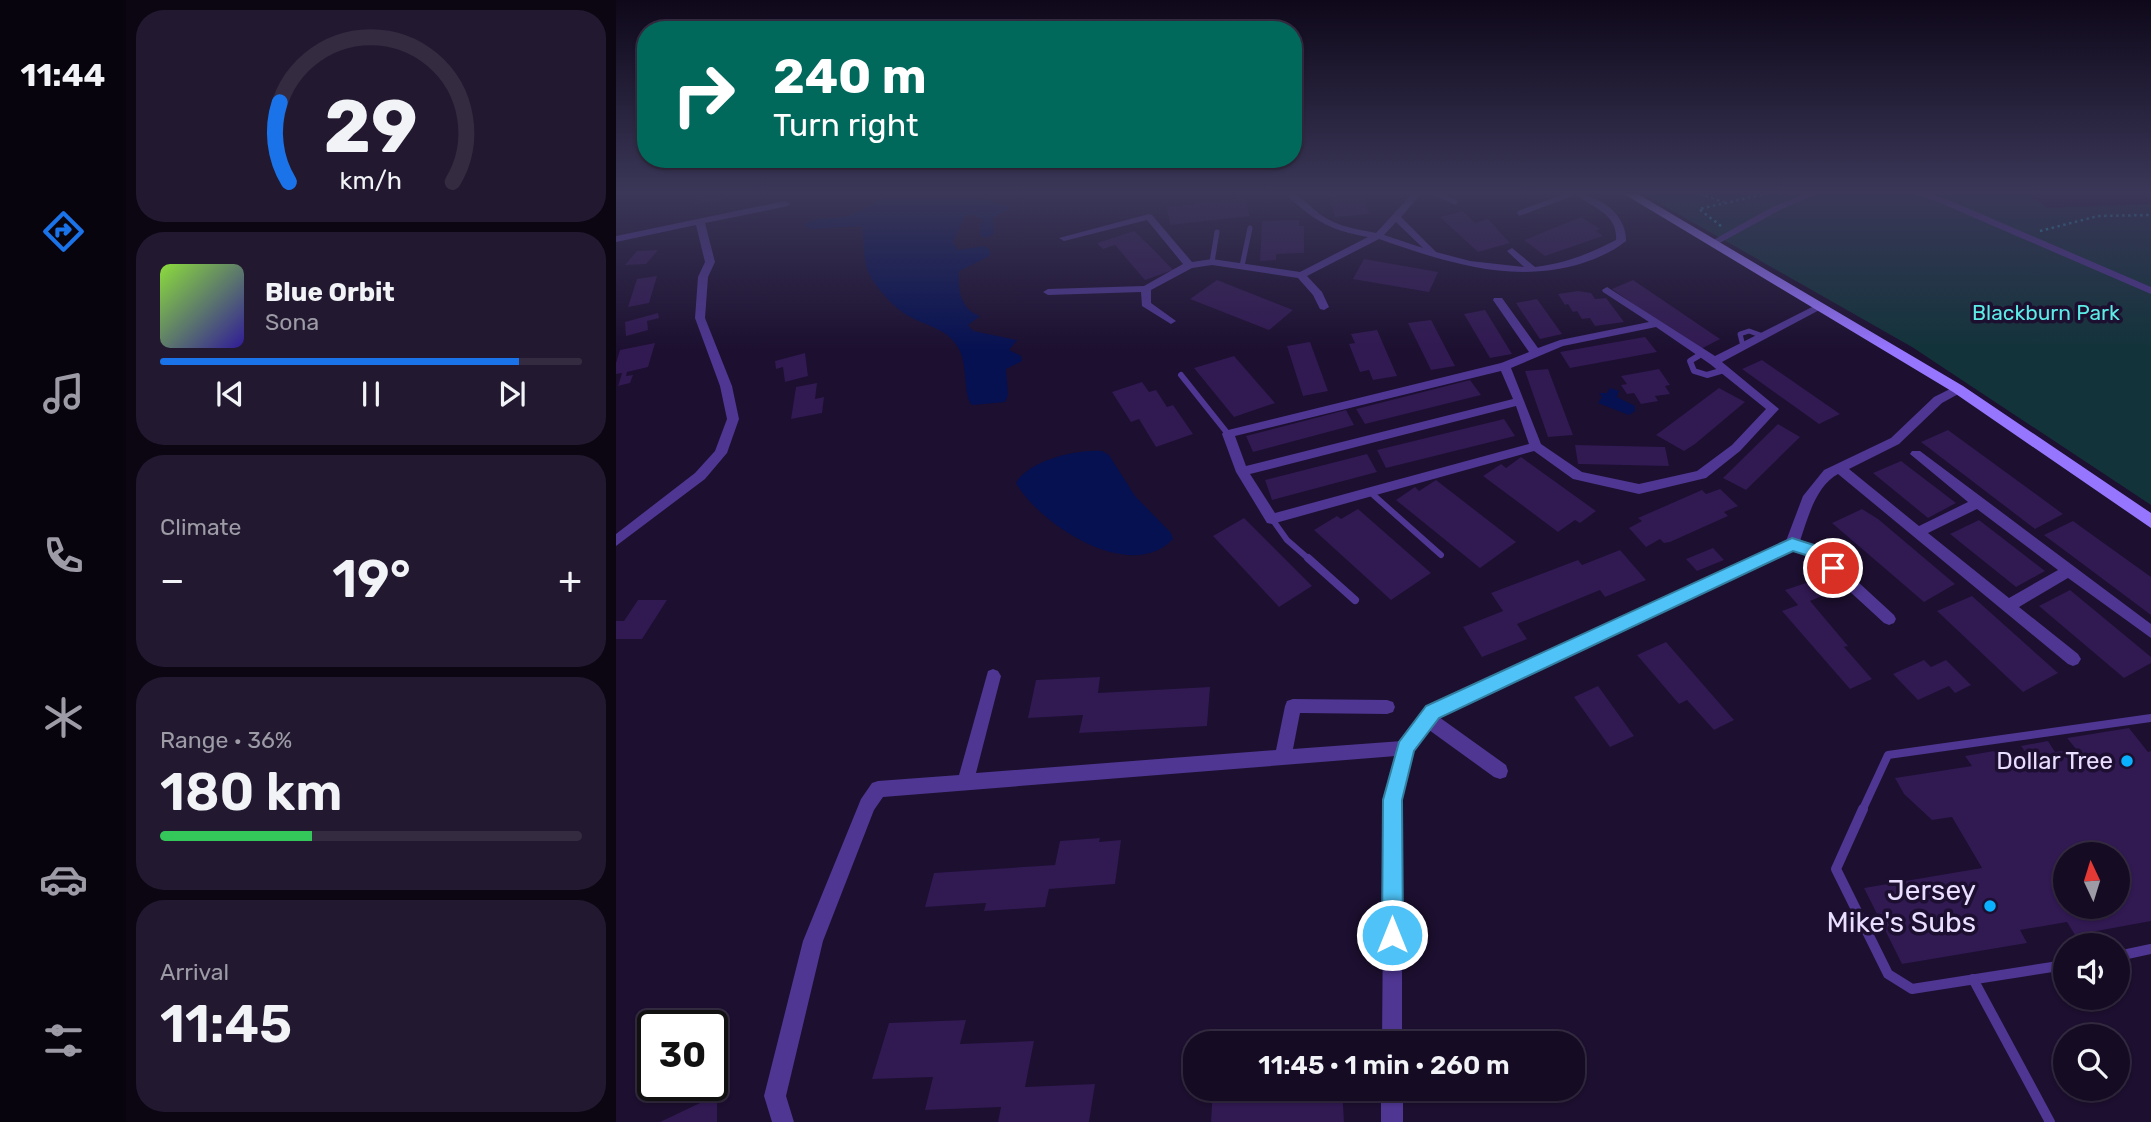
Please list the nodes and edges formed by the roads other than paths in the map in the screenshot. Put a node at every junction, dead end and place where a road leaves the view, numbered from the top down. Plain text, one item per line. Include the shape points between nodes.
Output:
1 (706, 246) edge
2 (1173, 246) edge
3 (1215, 246) edge
4 (1246, 246) edge
5 (1358, 246) edge
6 (1408, 246) edge
7 (1426, 246) edge
8 (1613, 246) edge
9 (1719, 246) edge
10 (2049, 246) edge
11 (1512, 251) dead end
12 (1436, 256) junction
13 (1212, 262) junction
14 (1189, 265) junction
15 (1242, 266) junction
16 (1534, 270) junction
17 (1301, 275) junction
18 (1146, 289) junction
19 (1607, 290) dead end
20 (2151, 291) edge
21 (1048, 292) dead end
22 (1498, 300) dead end
23 (1324, 307) dead end
24 (1819, 307) junction
25 (1171, 321) dead end
26 (1658, 323) junction
27 (1536, 353) junction
28 (1708, 357) junction
29 (1504, 366) junction
30 (1724, 370) junction
31 (1181, 375) dead end
32 (1958, 389) junction
33 (1520, 401) junction
34 (1228, 434) junction
35 (1536, 446) junction
36 (1916, 454) dead end
37 (1839, 468) junction
38 (1242, 472) junction
39 (1370, 492) junction
40 (1978, 503) junction
41 (1272, 519) junction
42 (2151, 522) edge
43 (1918, 532) junction
44 (616, 541) edge
45 (1792, 544) junction
46 (1441, 555) dead end
47 (2069, 571) junction
48 (1355, 600) dead end
49 (2008, 606) junction
50 (1889, 619) dead end
51 (2151, 632) edge
52 (2073, 659) dead end
53 (993, 676) dead end
54 (1387, 707) dead end
55 (2151, 718) edge
56 (1427, 719) junction
57 (1406, 748) junction
58 (1283, 757) junction
59 (1500, 771) dead end
60 (966, 780) junction
61 (2151, 949) edge
62 (2130, 953) edge
63 (2053, 966) edge
64 (1973, 979) junction
65 (1392, 1031) edge
66 (1392, 1101) edge
67 (783, 1122) edge
68 (1392, 1122) edge
69 (2050, 1122) edge

1 - 44 street via 710,262 703,277 700,318 726,386 733,419 721,453 700,476
2 - 14 street
3 - 13 lane
4 - 15 lane
5 - 17 street
6 - 12 street
7 - 12 street
8 - 16 street via 1569,265
9 - 24 main road
10 - 20 street
11 - 16 street
12 - 16 street via 1474,267
13 - 14 street
13 - 15 street
14 - 18 street
15 - 17 street
17 - 23 street
18 - 21 street
18 - 25 street via 1146,304
19 - 26 street
22 - 27 street
24 - 28 street via 1743,346
24 - 32 main road
26 - 27 street via 1560,343
26 - 28 street
27 - 29 street
28 - 30 street
28 - 30 lane via 1690,362 1694,371 1707,375
29 - 33 street
29 - 34 street
30 - 35 street via 1773,409 1736,448 1701,475 1639,489 1578,476
31 - 34 lane
32 - 37 street via 1938,400 1895,441
32 - 42 main road
33 - 35 street
33 - 38 street
34 - 38 street
35 - 39 street
36 - 40 street
37 - 43 street
37 - 45 street via 1829,472 1810,496
38 - 41 street
39 - 41 street
39 - 46 lane
40 - 43 street
40 - 47 street
41 - 48 lane via 1287,540
43 - 49 street
45 - 50 street via 1815,551
45 - 56 street via 1433,712
47 - 49 street
47 - 51 street
49 - 52 street
53 - 60 street
54 - 58 street via 1293,706
55 - 64 lane via 1888,755 1836,869 1888,974 1912,989
56 - 57 street
56 - 59 street
57 - 58 street
57 - 65 street via 1393,800
58 - 60 street
60 - 67 street via 878,789 867,805 813,941 775,1096
61 - 62 lane
63 - 64 lane
64 - 69 lane
66 - 68 street

